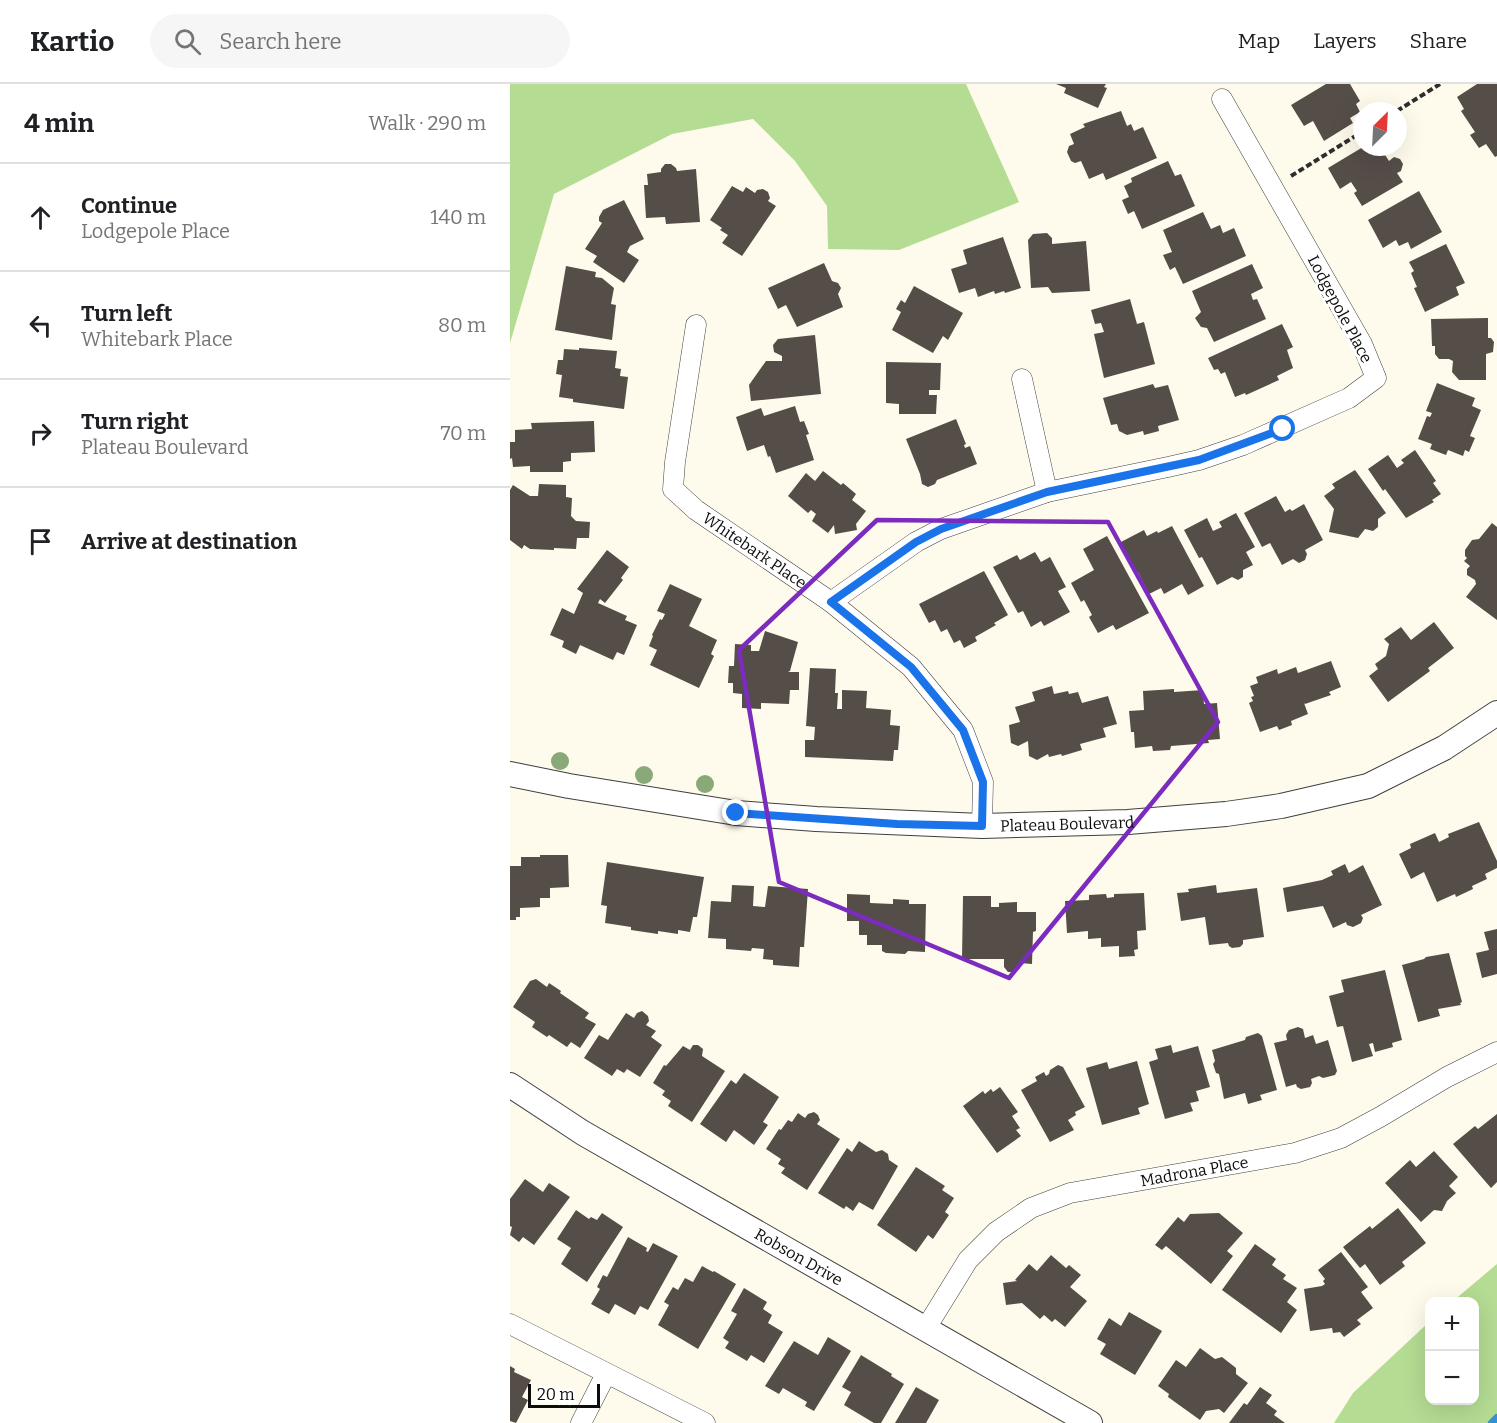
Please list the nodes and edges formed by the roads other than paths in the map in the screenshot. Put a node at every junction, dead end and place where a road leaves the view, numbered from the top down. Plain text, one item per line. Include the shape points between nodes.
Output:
1 (1222, 99) dead end
2 (696, 326) dead end
3 (1022, 380) dead end
4 (1047, 492) junction
5 (831, 602) junction
6 (1497, 713) edge
7 (510, 774) edge
8 (982, 826) junction
9 (1497, 1052) edge
10 (510, 1085) edge
11 (510, 1324) edge
12 (926, 1328) junction
13 (606, 1374) junction
14 (1081, 1421) edge
15 (581, 1423) edge
16 (705, 1423) edge

1 - 4 street, Lodgepole Place via 1362,344 1376,378 1349,398 1243,445 1168,468
2 - 5 street, Whitebark Place via 673,489 696,510
3 - 4 street
4 - 5 street, Lodgepole Place via 941,529
5 - 8 street, Whitebark Place via 911,667 963,730 983,782
6 - 8 street, Plateau Boulevard via 1406,768 1368,786 1335,795 1226,814 1128,822
7 - 8 street, Plateau Boulevard via 736,813
9 - 12 street, Madrona Place via 1341,1138 1295,1152 1070,1193 1031,1208 996,1232 969,1260
10 - 12 street, Robson Drive via 583,1133
11 - 13 street
12 - 14 street, Robson Drive
13 - 15 street
13 - 16 street

